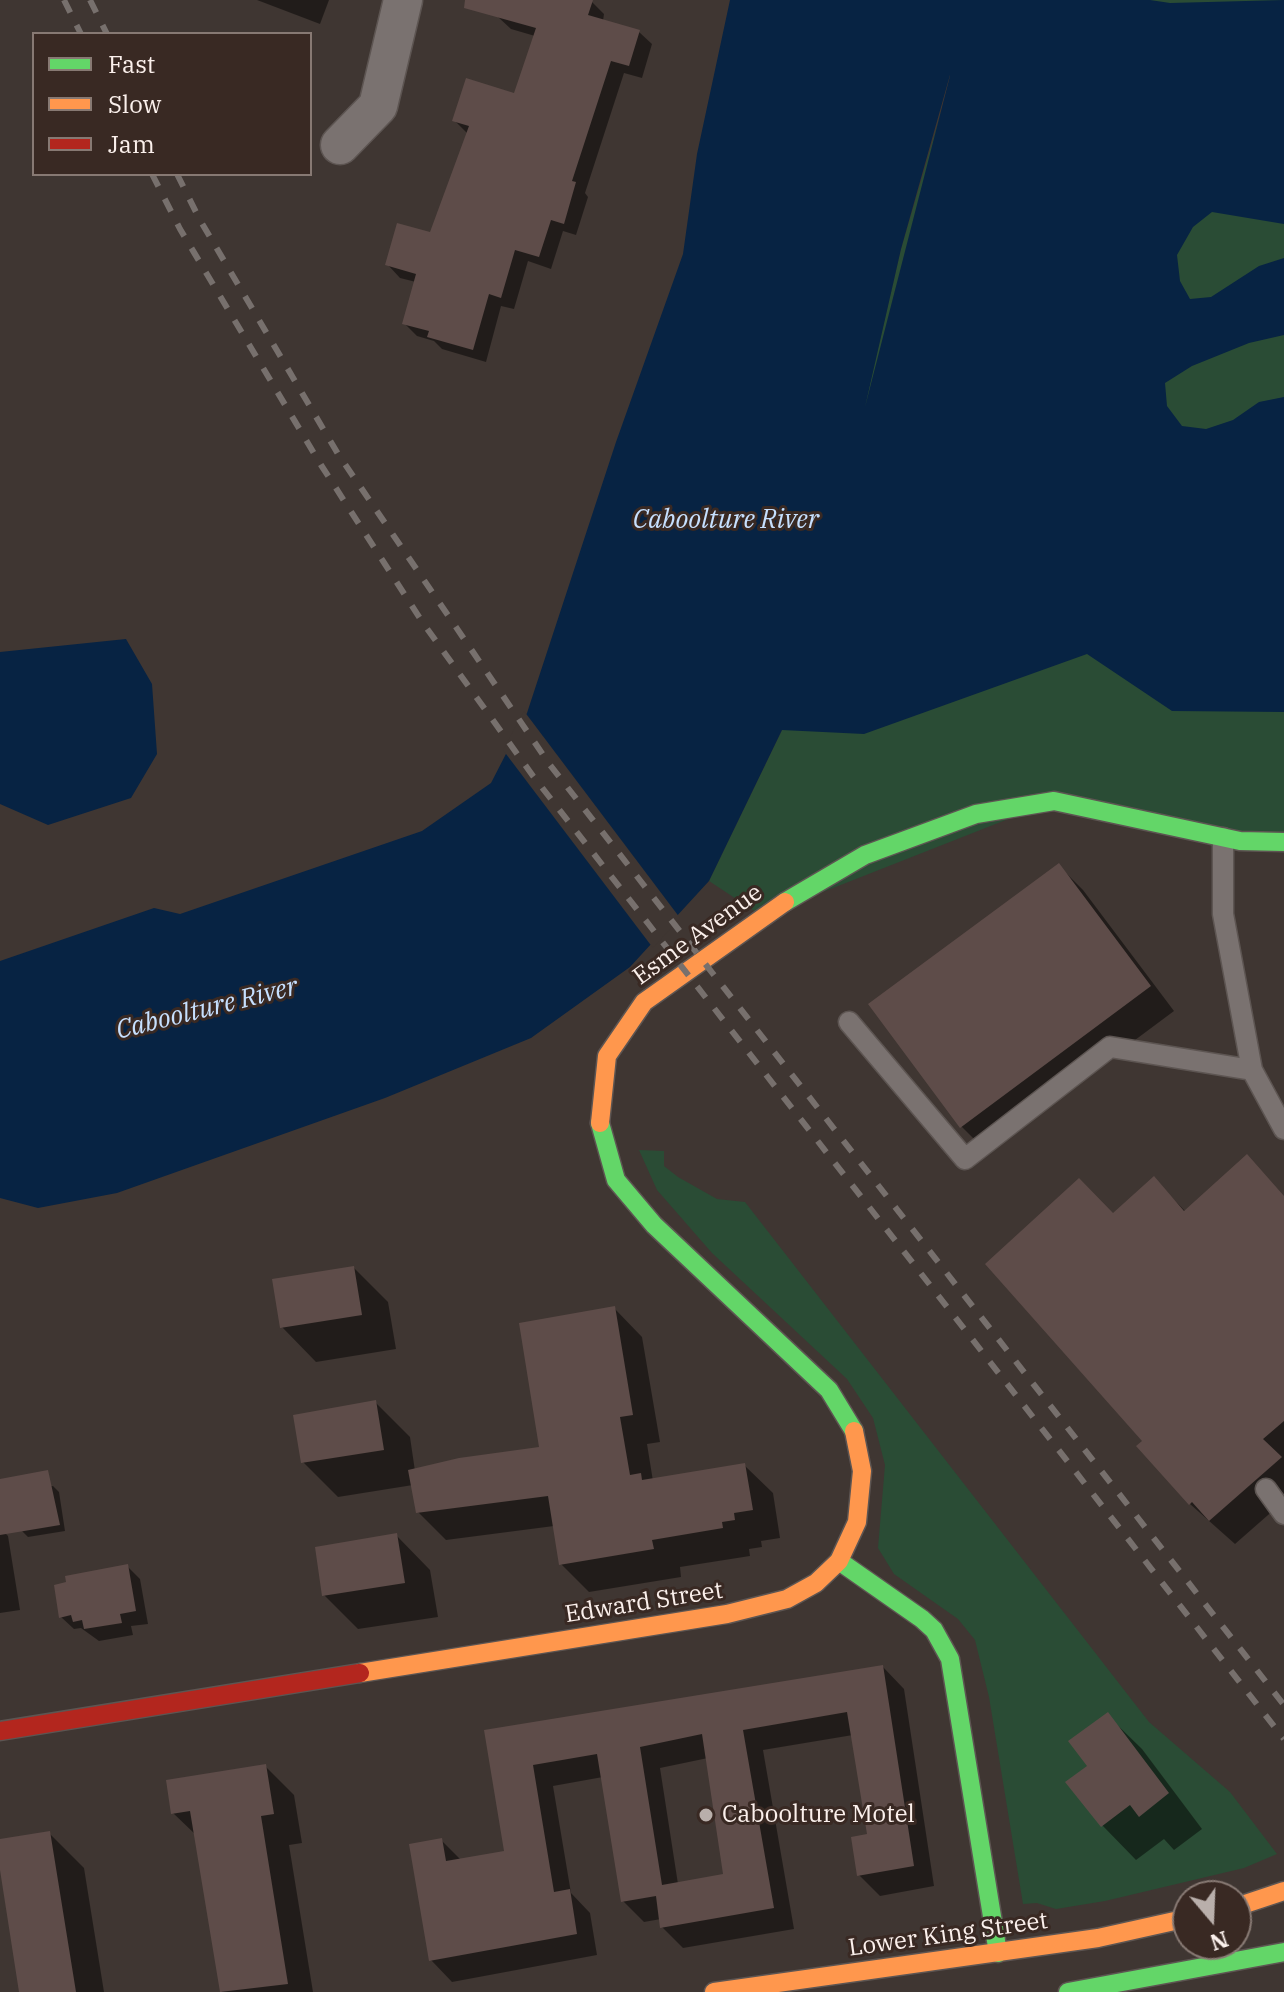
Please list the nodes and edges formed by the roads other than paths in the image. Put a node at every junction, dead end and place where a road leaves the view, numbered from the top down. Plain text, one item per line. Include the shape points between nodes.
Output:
1 (403, 0) edge
2 (340, 145) dead end
3 (1223, 838) junction
4 (1284, 842) edge
5 (849, 1022) dead end
6 (1252, 1070) junction
7 (1284, 1129) edge
8 (1266, 1489) dead end
9 (1284, 1514) edge
10 (839, 1561) junction
11 (0, 1731) edge
12 (1284, 1891) edge
13 (1252, 1902) edge
14 (1172, 1921) edge
15 (1284, 1952) edge
16 (998, 1953) junction
17 (714, 1992) edge
18 (1068, 1992) edge

1 - 2 street via 378,106
3 - 4 street, Esme Avenue
3 - 6 lane via 1223,914
3 - 10 street, Esme Avenue via 1054,801 976,814 865,855 762,916 644,1002 607,1056 600,1124 616,1180 654,1225 846,1412 860,1453 861,1496 857,1522
5 - 6 lane via 965,1159 1110,1047
6 - 7 lane
8 - 9 lane
10 - 11 street, Edward Street via 816,1583 751,1610
10 - 16 street via 922,1619 950,1659
12 - 13 street
14 - 16 street, Lower King Street
15 - 18 street
16 - 17 street, Lower King Street

